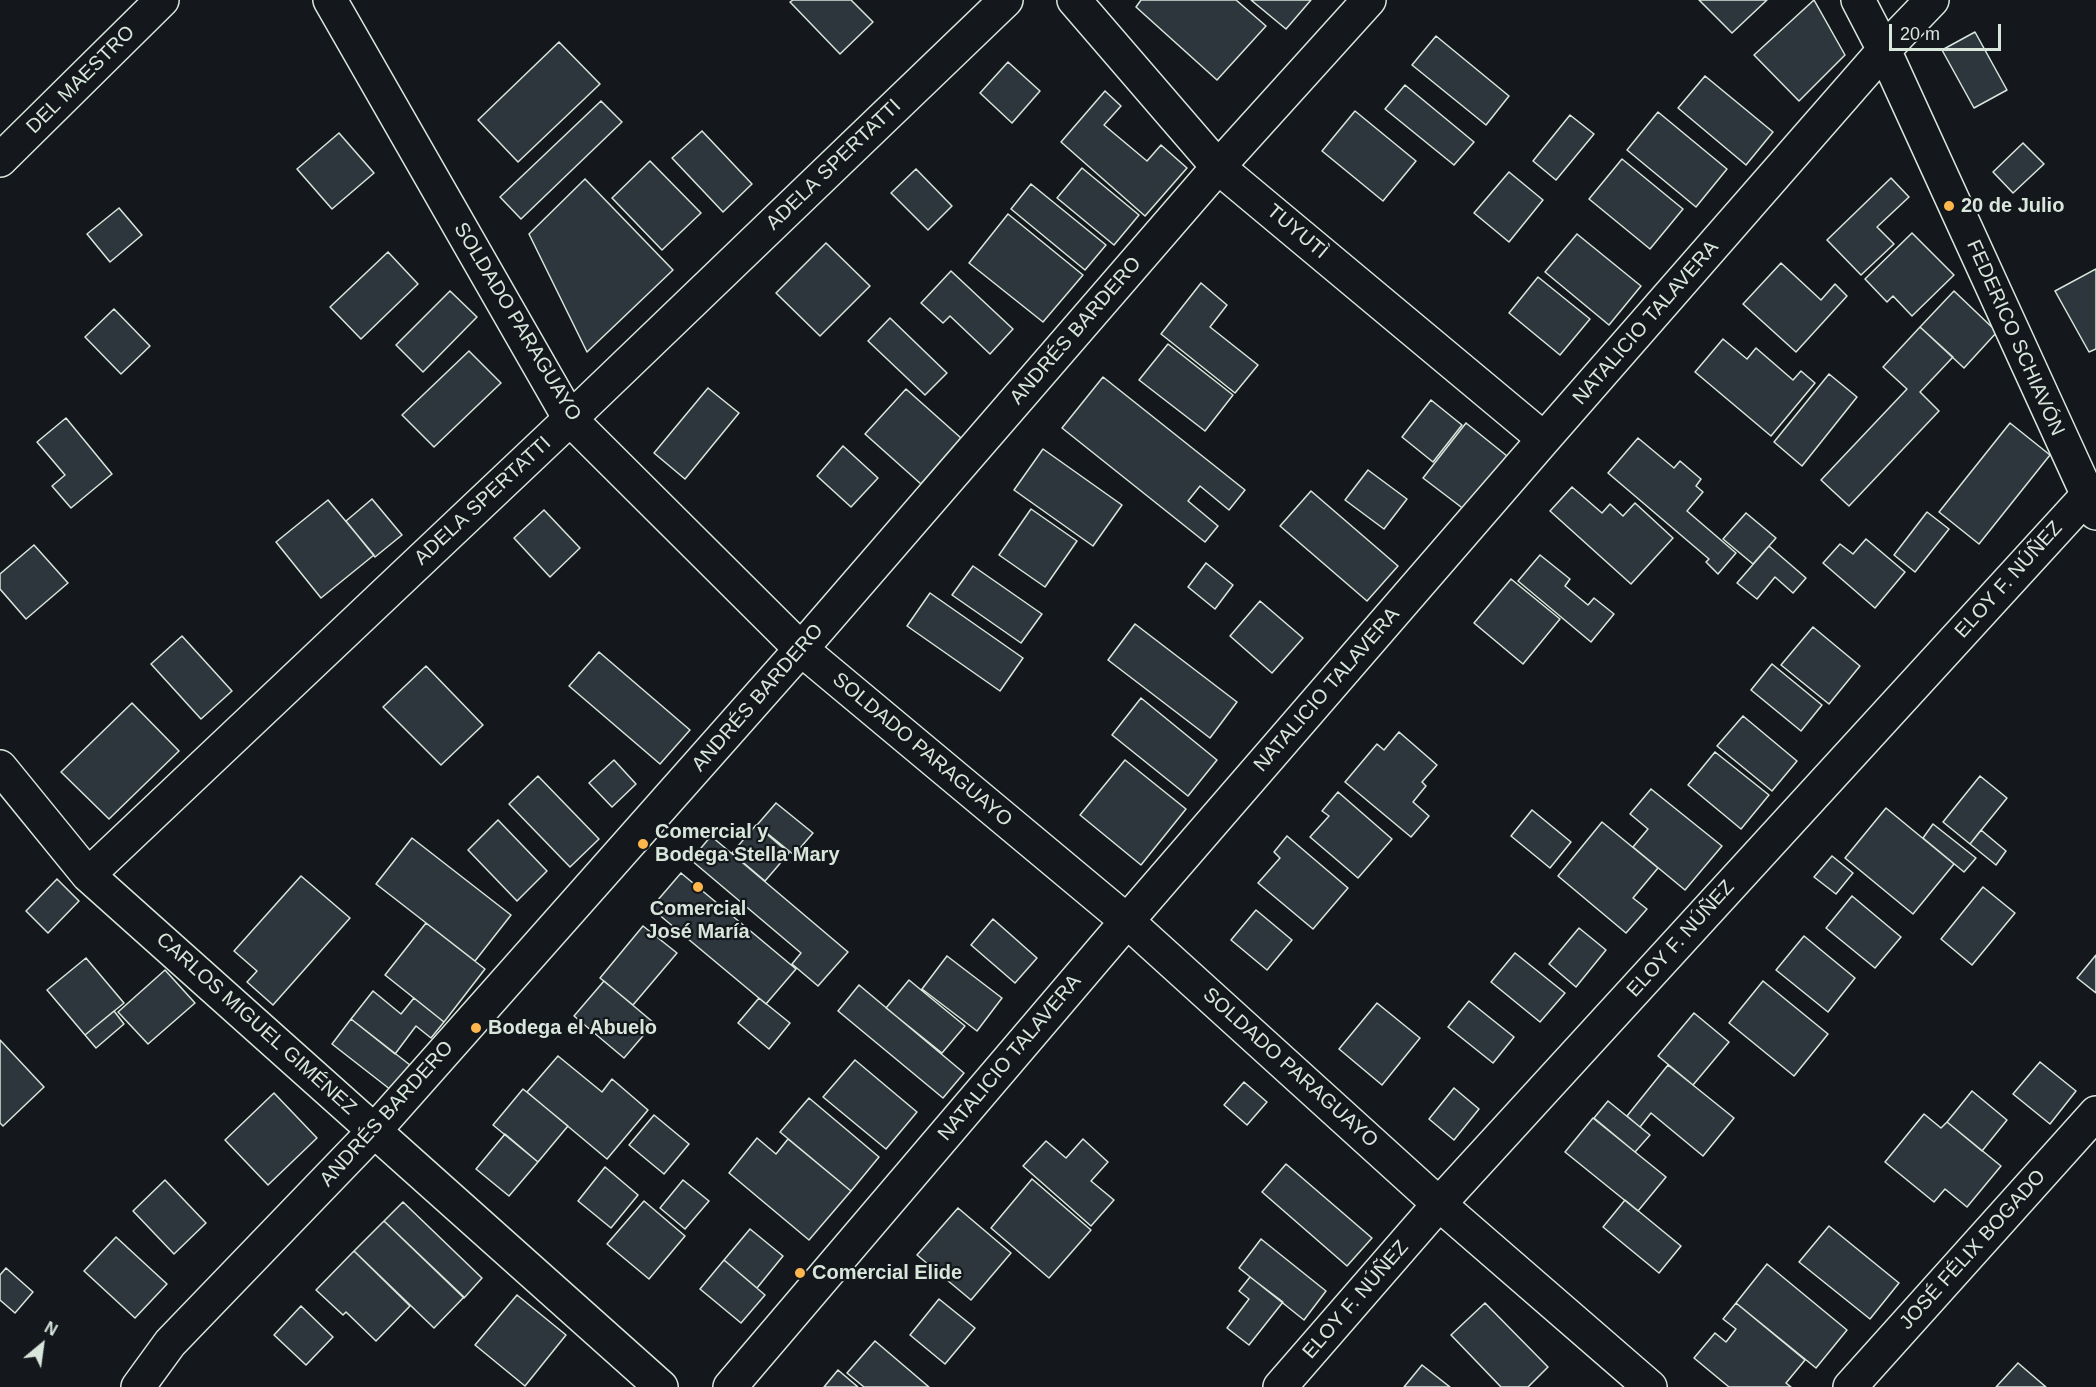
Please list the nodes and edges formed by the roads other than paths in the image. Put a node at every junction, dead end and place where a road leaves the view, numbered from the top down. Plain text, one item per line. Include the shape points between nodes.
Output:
1 (162, 0) edge
2 (330, 0) edge
3 (1006, 0) edge
4 (1074, 0) edge
5 (1369, 0) edge
6 (1858, 0) edge
7 (1932, 0) edge
8 (1884, 50) junction
9 (0, 160) edge
10 (1218, 167) junction
11 (570, 419) junction
12 (1544, 439) junction
13 (2093, 501) edge
14 (801, 649) junction
15 (0, 767) edge
16 (88, 875) junction
17 (1127, 921) junction
18 (2096, 1113) edge
19 (375, 1130) junction
20 (1438, 1204) junction
21 (138, 1387) edge
22 (661, 1387) edge
23 (730, 1387) edge
24 (1280, 1387) edge
25 (1650, 1387) edge
26 (1850, 1387) edge

1 - 9 street, DEL MAESTRO
2 - 11 street, SOLDADO PARAGUAYO
3 - 11 street, ADELA SPERTATTI
4 - 10 street, TUYUTÌ
5 - 10 street, ANDRÉS BARDERO
6 - 8 street, FEDERICO SCHIAVÓN
7 - 8 street, NATALICIO TALAVERA
8 - 12 street, NATALICIO TALAVERA
8 - 13 street, FEDERICO SCHIAVÓN
10 - 12 street, TUYUTÌ
10 - 14 street, ANDRÉS BARDERO
11 - 14 street, SOLDADO PARAGUAYO
11 - 16 street, ADELA SPERTATTI
12 - 17 street, NATALICIO TALAVERA
13 - 20 street, ELOY F. NÚÑEZ
14 - 17 street, SOLDADO PARAGUAYO
14 - 19 street, ANDRÉS BARDERO
15 - 16 street, CARLOS MIGUEL GIMÉNEZ
16 - 19 street, CARLOS MIGUEL GIMÉNEZ
17 - 20 street, SOLDADO PARAGUAYO
17 - 23 street, NATALICIO TALAVERA
18 - 26 street, JOSÉ FÉLIX BOGADO
19 - 21 street, ANDRÉS BARDERO via 170,1343
19 - 22 street, CARLOS MIGUEL GIMÉNEZ
20 - 24 street, ELOY F. NÚÑEZ
20 - 25 street, SOLDADO PARAGUAYO

